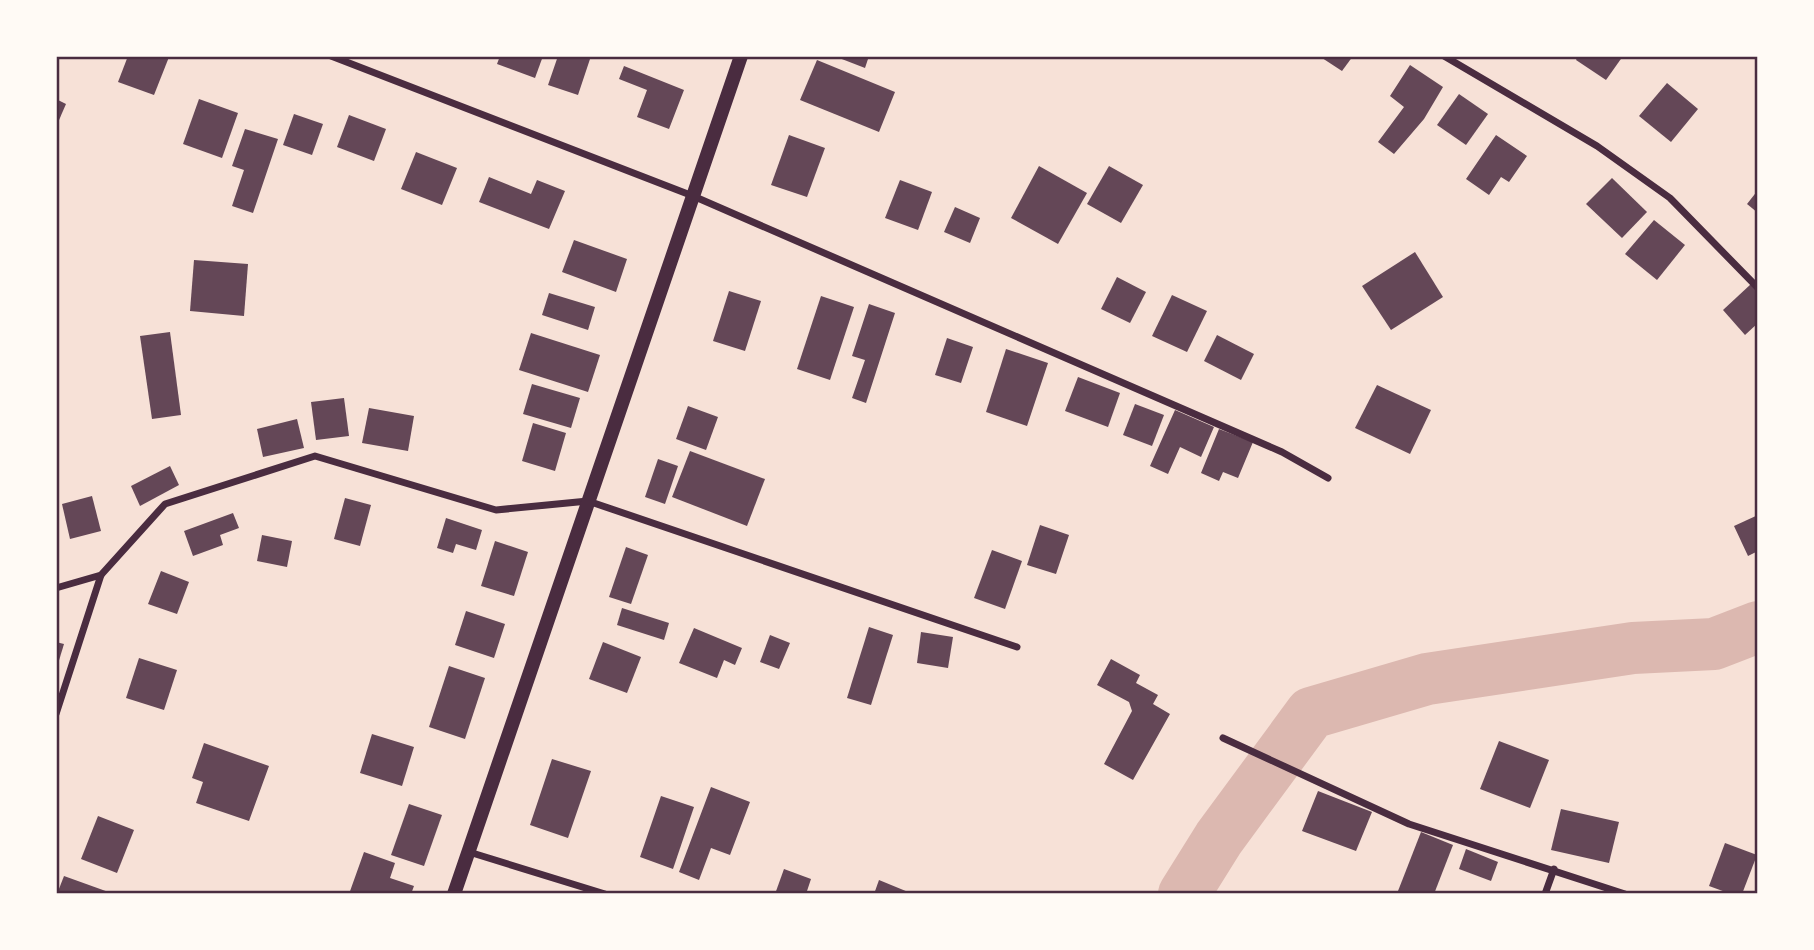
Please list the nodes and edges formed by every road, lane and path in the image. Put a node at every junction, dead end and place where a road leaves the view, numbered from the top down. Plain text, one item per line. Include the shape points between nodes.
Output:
1 (331, 56) edge
2 (741, 56) edge
3 (1444, 56) edge
4 (693, 196) junction
5 (1758, 288) edge
6 (1328, 478) dead end
7 (588, 501) junction
8 (101, 575) junction
9 (56, 588) edge
10 (1017, 647) dead end
11 (56, 714) edge
12 (1223, 738) dead end
13 (469, 852) junction
14 (1554, 869) junction
15 (454, 894) edge
16 (605, 894) edge
17 (1545, 894) edge
18 (1625, 894) edge

1 - 4 street
2 - 4 main road
3 - 5 street via 1597,146 1670,198
4 - 6 street via 1282,452
4 - 7 main road
7 - 8 street via 496,510 315,456 165,505
7 - 10 street
7 - 13 main road
8 - 9 street
8 - 11 street
12 - 14 street via 1409,824
13 - 15 main road
13 - 16 street
14 - 17 street
14 - 18 street

